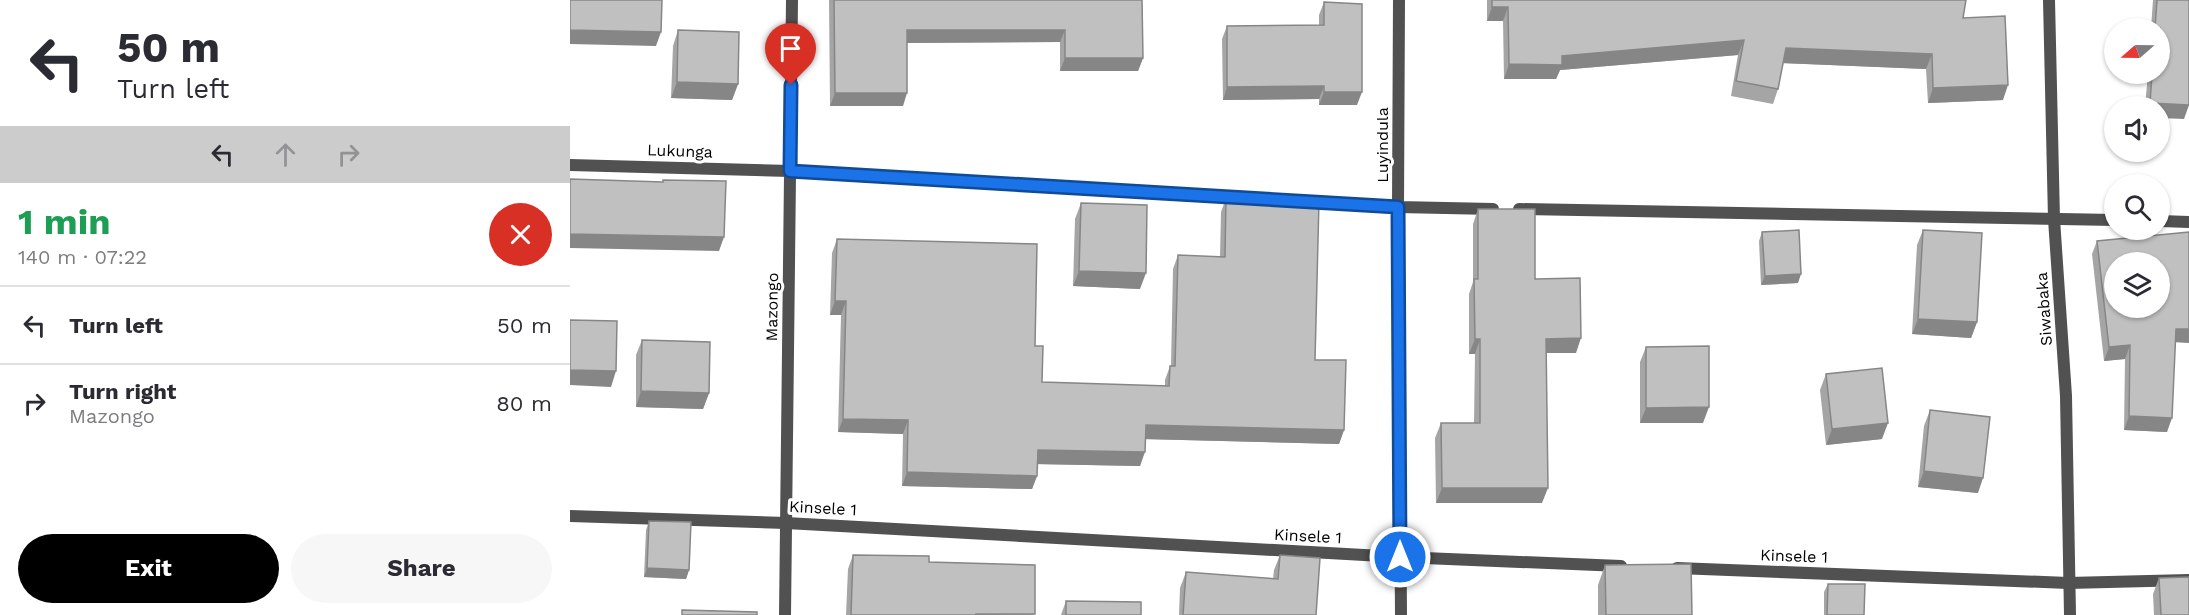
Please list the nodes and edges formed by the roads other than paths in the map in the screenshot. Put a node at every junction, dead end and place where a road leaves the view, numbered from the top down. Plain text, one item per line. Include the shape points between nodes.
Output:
1 (792, 0) edge
2 (1400, 0) edge
3 (2049, 0) edge
4 (570, 165) edge
5 (790, 171) junction
6 (1398, 207) junction
7 (2054, 219) junction
8 (2104, 220) edge
9 (2170, 221) edge
10 (2189, 222) edge
11 (570, 516) edge
12 (786, 523) junction
13 (1400, 557) junction
14 (1639, 567) edge
15 (1663, 568) edge
16 (2189, 580) edge
17 (2068, 584) junction
18 (785, 615) edge
19 (1401, 615) edge
20 (2070, 615) edge

1 - 5 street, Mazongo
2 - 6 street, Luyindula
3 - 7 street, Siwabaka
4 - 5 street, Lukunga
5 - 6 street, Lukunga
5 - 12 street, Mazongo
6 - 7 street, Lukunga
6 - 13 street, Luyindula
7 - 8 street, Lukunga
7 - 17 street, Siwabaka via 2066,396
9 - 10 street
11 - 12 street, Kinsele 1
12 - 13 street, Kinsele 1
12 - 18 street, Mazongo
13 - 14 street, Kinsele 1
13 - 19 street, Luyindula
15 - 17 street, Kinsele 1
16 - 17 street, Kinsele 1
17 - 20 street, Siwabaka

